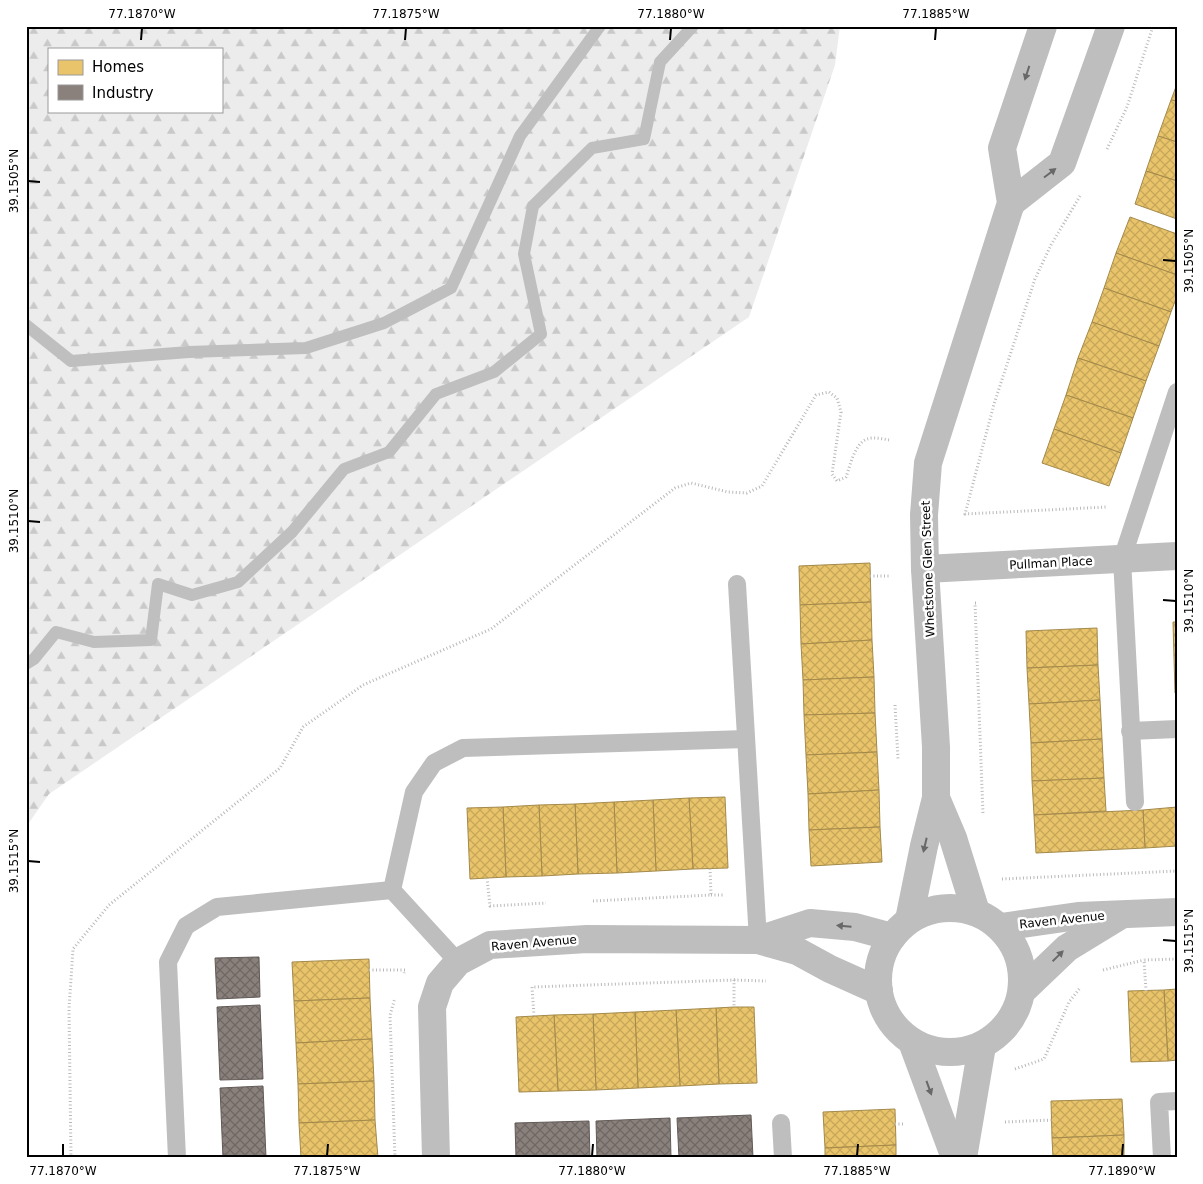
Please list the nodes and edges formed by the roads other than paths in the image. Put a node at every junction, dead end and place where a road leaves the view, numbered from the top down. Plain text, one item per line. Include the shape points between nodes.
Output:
1 (1043, 26) edge
2 (1111, 26) edge
3 (1011, 203) junction
4 (1177, 392) edge
5 (1177, 556) edge
6 (1122, 559) junction
7 (926, 569) junction
8 (737, 584) dead end
9 (1177, 729) edge
10 (1130, 731) junction
11 (746, 739) junction
12 (936, 798) junction
13 (1135, 802) dead end
14 (392, 890) junction
15 (976, 912) junction
16 (1177, 912) edge
17 (1123, 914) junction
18 (901, 928) junction
19 (1000, 928) junction
20 (758, 940) junction
21 (458, 962) junction
22 (1023, 990) junction
23 (878, 991) junction
24 (912, 1042) junction
25 (982, 1046) junction
26 (1177, 1101) edge
27 (781, 1123) dead end
28 (178, 1158) edge
29 (436, 1158) edge
30 (783, 1158) edge
31 (954, 1158) edge
32 (963, 1158) edge
33 (1162, 1158) edge

1 -> 3 street, Whetstone Glen Street via 1002,148
3 -> 2 street via 1062,163
3 - 7 street, Whetstone Glen Street via 928,463 924,515
4 - 6 lane
5 - 6 street, Pullman Place
6 - 7 street, Pullman Place
6 - 10 lane
7 - 12 street, Whetstone Glen Street
8 - 11 lane
9 - 10 lane
10 - 13 lane
11 - 14 lane via 463,748 434,763 414,792
11 - 20 lane
12 - 15 street, Whetstone Glen Street via 953,838
12 -> 18 street, Whetstone Glen Street
14 - 21 lane
14 - 28 lane via 217,907 186,926 168,962
15 - 18 street via 953,908 931,910
15 - 19 street
16 - 17 street, Raven Avenue
17 - 19 street, Raven Avenue via 1078,916
22 -> 17 street, Raven Avenue via 1067,948
18 -> 20 street, Raven Avenue via 810,923
18 - 23 street via 883,954 878,972
19 - 22 street via 1015,946 1022,967
20 - 21 street, Raven Avenue via 587,939 490,946
20 - 23 street, Raven Avenue via 797,951
21 - 29 street, Raven Avenue via 440,983 432,1007
22 - 25 street via 1016,1013 1001,1032
23 - 24 street via 884,1011
24 - 25 street via 934,1051 958,1052
24 -> 31 street
25 - 32 street
26 - 33 lane via 1159,1102
27 - 30 lane

